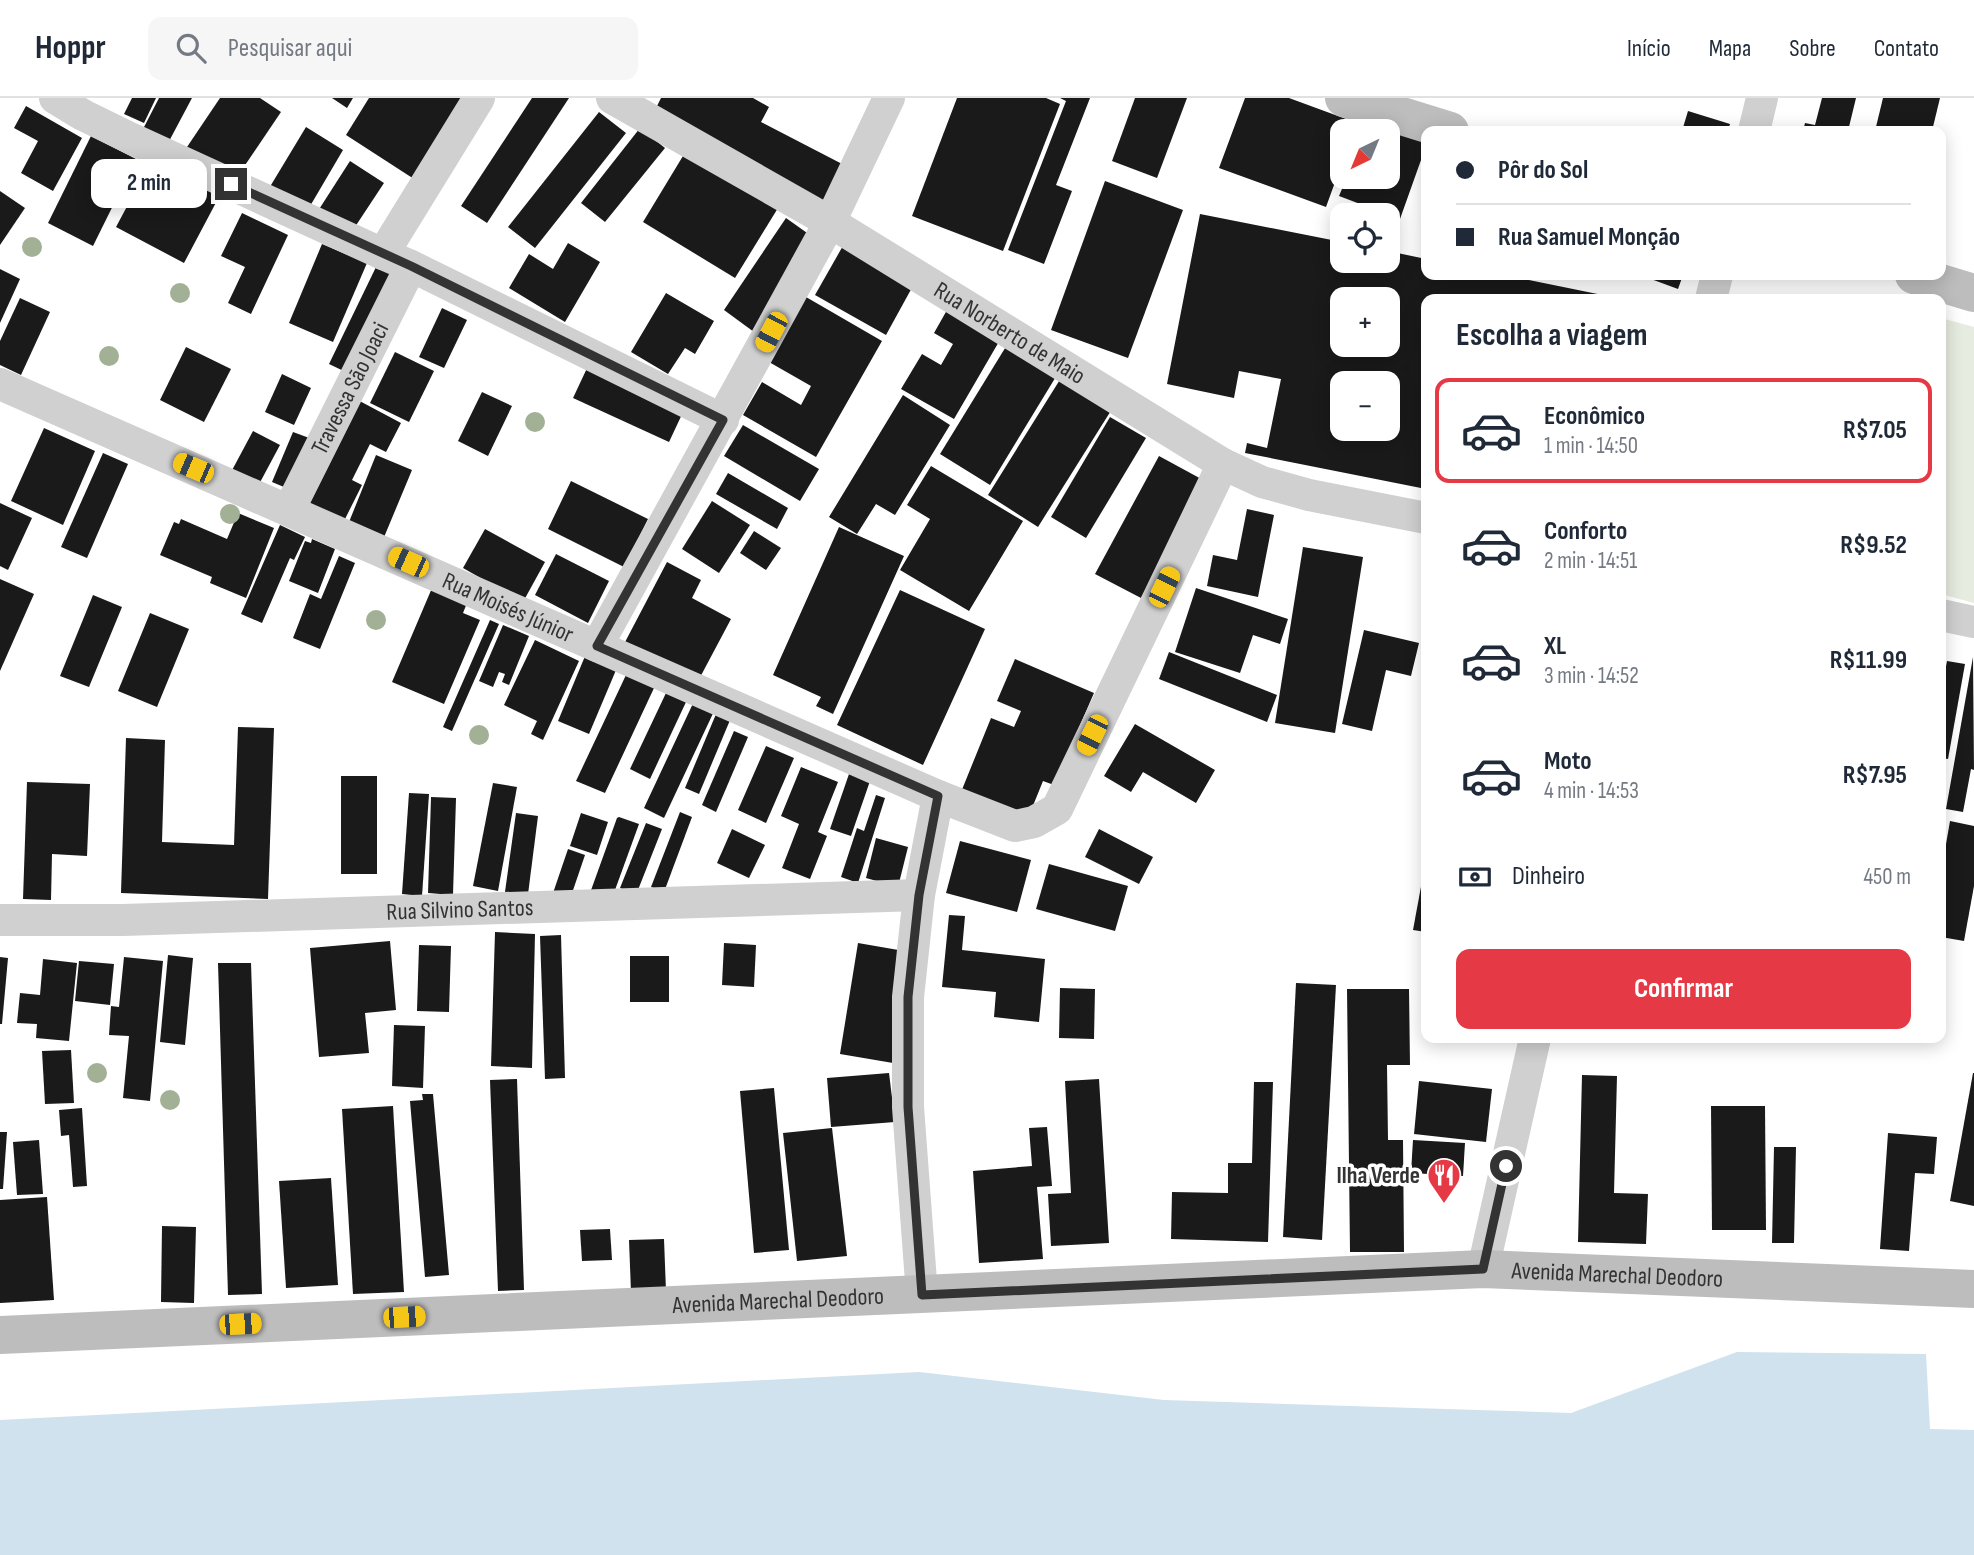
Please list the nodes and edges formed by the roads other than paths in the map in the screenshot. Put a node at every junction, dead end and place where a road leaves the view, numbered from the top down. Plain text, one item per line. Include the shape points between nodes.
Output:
1 (55, 98) edge
2 (479, 98) edge
3 (612, 98) edge
4 (889, 98) edge
5 (1344, 98) edge
6 (1762, 98) edge
7 (1434, 126) edge
8 (1755, 126) edge
9 (830, 222) junction
10 (397, 260) junction
11 (1931, 280) edge
12 (1974, 293) edge
13 (0, 384) edge
14 (723, 420) junction
15 (1223, 464) junction
16 (289, 510) junction
17 (1421, 517) edge
18 (1946, 616) edge
19 (1974, 622) edge
20 (597, 646) junction
21 (938, 796) junction
22 (919, 895) junction
23 (0, 920) edge
24 (1534, 1043) edge
25 (1483, 1269) junction
26 (1974, 1289) edge
27 (922, 1295) junction
28 (0, 1335) edge

1 - 10 street via 130,138
2 - 10 street, Travessa São Joaci
3 - 9 street, Rua Norberto de Maio
4 - 9 street
5 - 7 street
6 - 8 street
9 - 14 street
9 - 15 street, Rua Norberto de Maio
10 - 14 street
10 - 16 street, Travessa São Joaci
11 - 12 street
13 - 16 street, Rua Moisés Júnior
14 - 20 street
15 - 17 street, Rua Norberto de Maio via 1273,486
15 - 21 street, Rua Moisés Júnior via 1057,809 1015,826
16 - 20 street, Rua Moisés Júnior
18 - 19 street
20 - 21 street, Rua Moisés Júnior
21 - 22 street
22 - 23 street, Rua Silvino Santos
22 - 27 street via 908,997 908,1107
24 - 25 street
25 - 26 street, Avenida Marechal Deodoro
25 - 27 street, Avenida Marechal Deodoro
27 - 28 street, Avenida Marechal Deodoro

